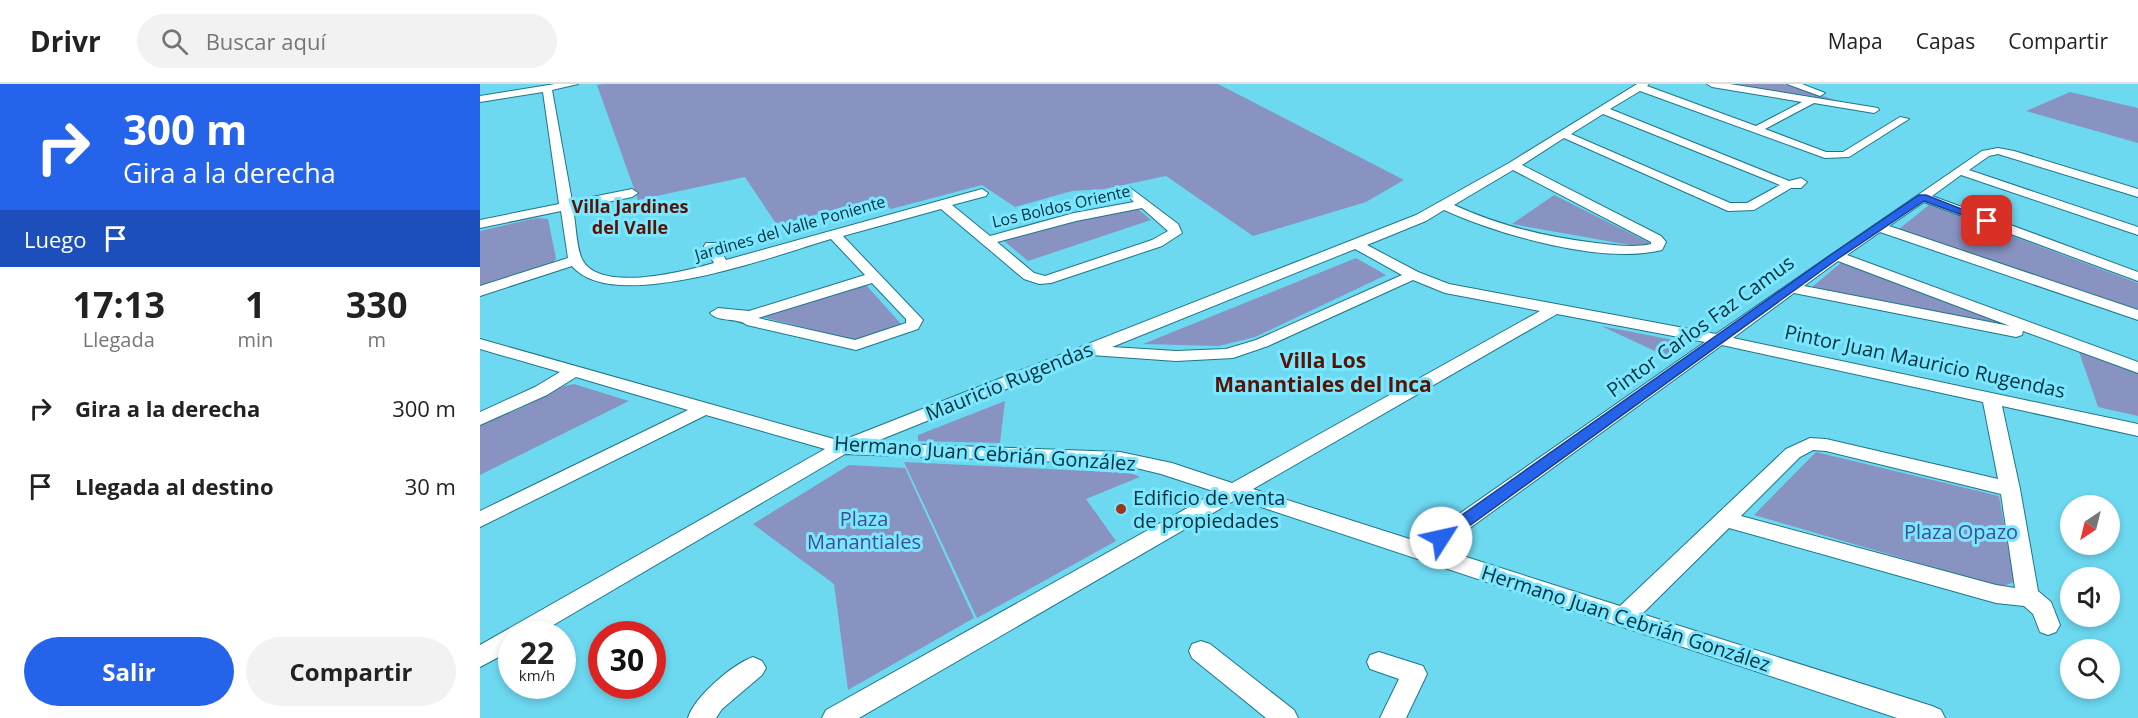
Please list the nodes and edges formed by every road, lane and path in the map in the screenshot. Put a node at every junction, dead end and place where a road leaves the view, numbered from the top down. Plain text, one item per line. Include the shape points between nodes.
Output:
1 (573, 84) edge
2 (1712, 84) edge
3 (1791, 84) edge
4 (1641, 86) edge
5 (547, 88) junction
6 (480, 99) edge
7 (1811, 101) junction
8 (1603, 110) junction
9 (1889, 114) junction
10 (1919, 123) dead end
11 (1756, 130) junction
12 (1563, 134) junction
13 (1977, 141) dead end
14 (2008, 153) junction
15 (1840, 156) junction
16 (1513, 165) junction
17 (1828, 166) dead end
18 (1960, 171) junction
19 (1801, 182) dead end
20 (1787, 184) junction
21 (1129, 191) dead end
22 (632, 193) dead end
23 (2138, 193) edge
24 (982, 194) dead end
25 (1923, 197) junction
26 (943, 204) junction
27 (1143, 204) junction
28 (1444, 205) junction
29 (566, 206) junction
30 (480, 224) edge
31 (1879, 227) junction
32 (2138, 231) edge
33 (835, 235) junction
34 (987, 241) junction
35 (1357, 245) junction
36 (711, 246) dead end
37 (1836, 256) junction
38 (575, 260) junction
39 (723, 266) junction
40 (1413, 275) junction
41 (875, 277) junction
42 (2138, 277) edge
43 (1791, 288) junction
44 (480, 291) edge
45 (1554, 309) junction
46 (718, 313) dead end
47 (2138, 315) edge
48 (750, 316) junction
49 (1721, 340) junction
50 (2070, 342) junction
51 (481, 346) edge
52 (1085, 350) junction
53 (2138, 368) edge
54 (576, 370) junction
55 (1991, 398) junction
56 (704, 408) junction
57 (480, 419) edge
58 (2138, 430) edge
59 (842, 448) junction
60 (2010, 489) junction
61 (1234, 490) junction
62 (1723, 519) junction
63 (480, 520) edge
64 (1423, 551) junction
65 (2026, 594) junction
66 (1624, 617) junction
67 (541, 621) edge
68 (2048, 625) dead end
69 (498, 646) edge
70 (1201, 651) dead end
71 (480, 657) edge
72 (1379, 662) dead end
73 (753, 668) dead end
74 (705, 718) edge
75 (835, 718) edge
76 (1285, 718) edge
77 (1393, 718) edge
78 (1932, 718) edge

1 - 5 street
2 - 7 street
3 - 9 street
4 - 8 street, Mauricio Rugendas
4 - 11 street
5 - 6 street
5 - 29 street
7 - 9 street
7 - 11 street
8 - 12 street, Mauricio Rugendas
8 - 20 street
9 - 10 street
9 - 15 street
11 - 15 street
12 - 16 street, Mauricio Rugendas
12 - 20 street via 1737,214
13 - 14 street
14 - 18 street, Pintor Carlos Faz Camus via 1988,152
14 - 23 street
15 - 17 street via 1845,159
16 - 28 street, Mauricio Rugendas
16 - 28 street via 1656,238 1658,247 1620,250 1507,231
18 - 25 street, Pintor Carlos Faz Camus
18 - 32 street
19 - 20 street
21 - 27 street
22 - 29 street
24 - 26 street, Jardines del Valle Poniente
25 - 31 street, Pintor Carlos Faz Camus
25 - 42 street
26 - 33 street, Jardines del Valle Poniente
26 - 34 street
27 - 34 street, Los Boldos Oriente via 1074,217
27 - 34 street via 1153,208 1175,233 1065,275 1038,280
28 - 35 street, Mauricio Rugendas
29 - 30 street
29 - 38 street
31 - 37 street, Pintor Carlos Faz Camus
31 - 47 street
33 - 39 street, Jardines del Valle Poniente
33 - 41 street
35 - 40 street, Pintor Juan Mauricio Rugendas
35 - 52 street, Mauricio Rugendas
36 - 39 street
37 - 43 street, Pintor Carlos Faz Camus
37 - 50 street
38 - 39 street, Jardines del Valle Poniente via 589,275 640,282
38 - 44 street
40 - 45 street, Pintor Juan Mauricio Rugendas via 1444,288
40 - 52 street via 1262,343 1227,354 1176,356
41 - 48 street
41 - 48 street via 912,316 914,324 909,328 856,345 753,321
43 - 49 street, Pintor Carlos Faz Camus
43 - 50 street
45 - 49 street, Pintor Juan Mauricio Rugendas
45 - 61 street
46 - 48 street
49 - 55 street, Pintor Juan Mauricio Rugendas
49 - 64 street, Pintor Carlos Faz Camus
50 - 53 street
51 - 54 street, Hermano Juan Cebrián González
52 - 59 street, Mauricio Rugendas
54 - 56 street, Hermano Juan Cebrián González
54 - 57 street
55 - 58 street, Pintor Juan Mauricio Rugendas
55 - 60 street
56 - 59 street, Hermano Juan Cebrián González
56 - 63 street
59 - 61 street, Hermano Juan Cebrián González via 1120,458
59 - 67 street, Mauricio Rugendas
60 - 62 street via 1810,444 1793,453
60 - 65 street
61 - 64 street, Hermano Juan Cebrián González
61 - 75 street
62 - 65 street via 1996,594 2022,598
62 - 66 street
64 - 66 street, Hermano Juan Cebrián González
65 - 68 street via 2043,609
66 - 78 street, Hermano Juan Cebrián González
69 - 71 street
70 - 76 street
72 - 77 street via 1414,674
73 - 74 street via 719,696

